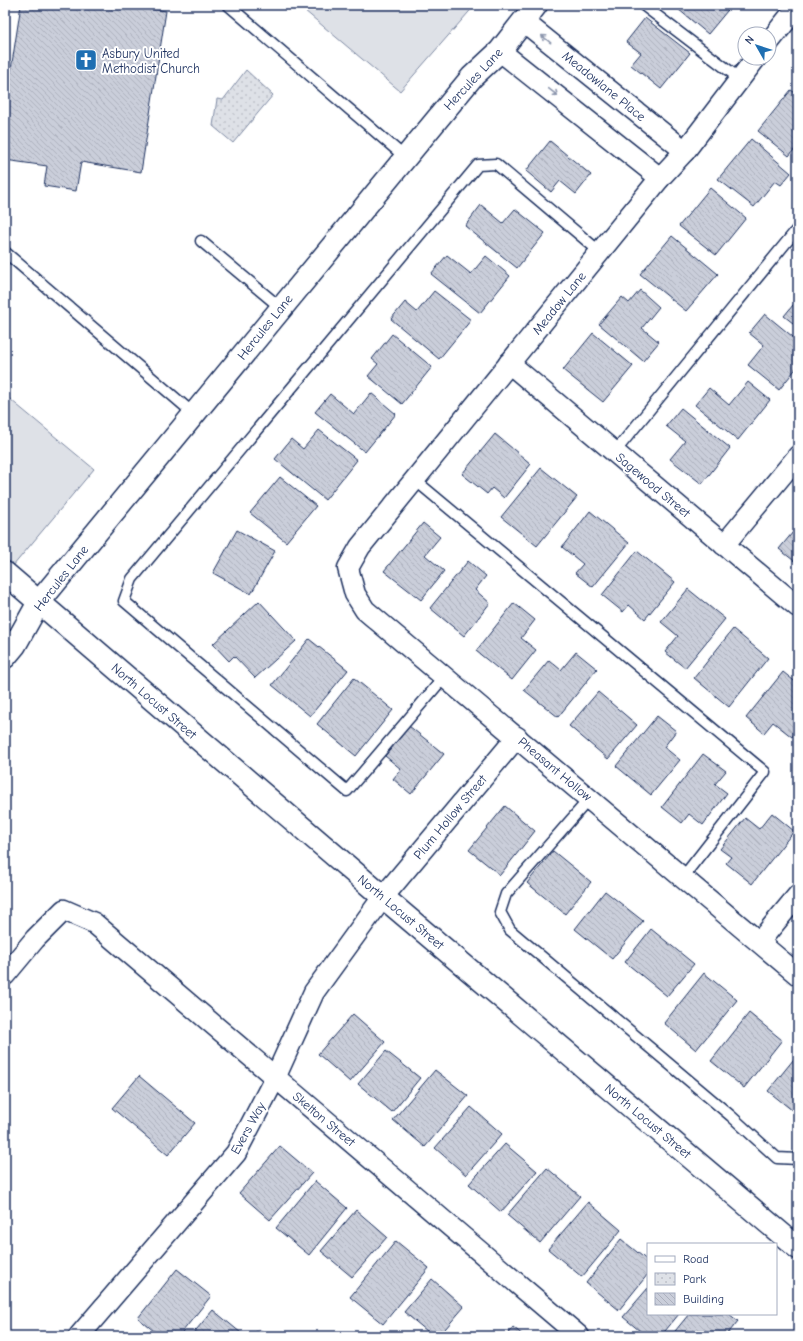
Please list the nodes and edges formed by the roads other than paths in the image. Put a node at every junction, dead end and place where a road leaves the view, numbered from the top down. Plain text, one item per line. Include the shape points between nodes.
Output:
1 (228, 5) edge
2 (643, 5) edge
3 (798, 6) edge
4 (530, 13) edge
5 (777, 32) edge
6 (500, 51) junction
7 (750, 66) edge
8 (740, 79) junction
9 (685, 151) junction
10 (406, 158) junction
11 (660, 178) junction
12 (798, 228) edge
13 (201, 241) dead end
14 (5, 252) edge
15 (600, 252) junction
16 (281, 308) junction
17 (509, 363) junction
18 (194, 414) junction
19 (614, 453) junction
20 (798, 456) edge
21 (415, 480) junction
22 (724, 545) junction
23 (360, 547) joint
24 (5, 573) edge
25 (39, 602) junction
26 (798, 607) edge
27 (5, 657) edge
28 (445, 676) junction
29 (517, 737) junction
30 (590, 798) junction
31 (683, 877) junction
32 (798, 895) edge
33 (383, 896) junction
34 (760, 941) junction
35 (5, 975) edge
36 (798, 975) edge
37 (275, 1078) junction
38 (798, 1159) edge
39 (798, 1248) edge
40 (86, 1333) edge
41 (579, 1336) edge

1 - 10 lane
2 - 8 lane
3 - 5 street
4 - 6 main road, Hercules Lane
9 -> 4 street, Meadowlane Place
6 - 10 main road, Hercules Lane via 472,77
6 -> 11 street
7 - 8 street, Meadow Lane
8 - 9 street, Meadow Lane
9 - 11 street, Meadow Lane
10 - 16 main road, Hercules Lane
11 - 15 street, Meadow Lane
12 - 19 lane
13 - 16 lane
14 - 18 lane
15 - 17 street, Meadow Lane
15 - 28 lane via 496,164 478,165 132,579 124,601 347,790
16 - 18 main road, Hercules Lane
17 - 19 street, Sagewood Street
17 - 21 street, Meadow Lane
18 - 25 main road, Hercules Lane
19 - 22 street, Sagewood Street
20 - 22 street
21 - 23 street, Meadow Lane
21 - 31 lane via 765,772
22 - 26 street, Sagewood Street
23 - 28 street, Pheasant Hollow via 348,568 355,594 366,610
24 - 25 main road, North Locust Street
25 - 27 main road, Hercules Lane via 15,645
25 - 33 main road, North Locust Street
28 - 29 street, Pheasant Hollow
29 - 30 street, Pheasant Hollow
29 - 33 street, Plum Hollow Street
30 - 31 street, Pheasant Hollow
30 - 38 lane via 506,894 500,912 510,930 731,1116 777,1158
31 - 34 street, Pheasant Hollow
32 - 34 street
33 - 37 street, Evers Way via 314,992
33 - 39 main road, North Locust Street
34 - 36 street, Pheasant Hollow
35 - 37 street, Skelton Street via 64,910 94,923
37 - 40 street, Evers Way via 236,1153
37 - 41 street, Skelton Street

